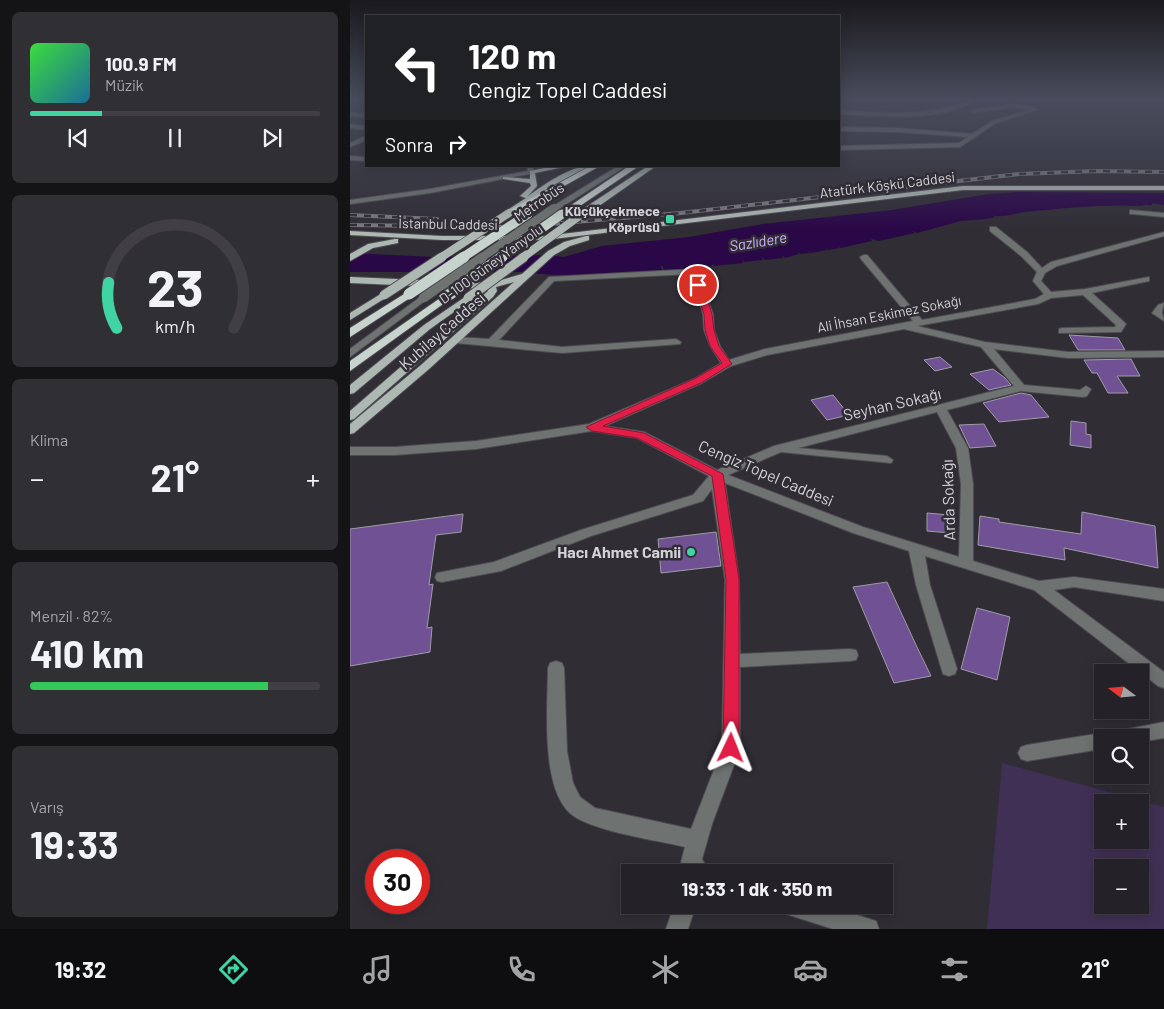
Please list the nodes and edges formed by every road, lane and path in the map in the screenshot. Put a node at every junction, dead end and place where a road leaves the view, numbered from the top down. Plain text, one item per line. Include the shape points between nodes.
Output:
1 (964, 143) edge
2 (840, 148) edge
3 (350, 158) edge
4 (365, 160) edge
5 (549, 167) edge
6 (584, 167) edge
7 (594, 167) edge
8 (605, 167) edge
9 (622, 167) edge
10 (633, 167) edge
11 (652, 167) edge
12 (532, 168) edge
13 (504, 178) junction
14 (535, 182) junction
15 (1164, 188) edge
16 (350, 202) edge
17 (558, 211) junction
18 (1133, 212) dead end
19 (509, 213) junction
20 (1164, 215) edge
21 (993, 230) dead end
22 (615, 231) junction
23 (350, 233) edge
24 (1164, 234) edge
25 (350, 238) edge
26 (442, 238) junction
27 (546, 238) junction
28 (358, 250) junction
29 (551, 253) junction
30 (864, 257) dead end
31 (350, 258) edge
32 (1041, 272) junction
33 (525, 276) junction
34 (1146, 279) dead end
35 (350, 280) edge
36 (393, 283) junction
37 (350, 286) edge
38 (491, 286) junction
39 (1085, 292) junction
40 (1049, 295) junction
41 (423, 298) junction
42 (1164, 306) edge
43 (350, 317) edge
44 (1164, 318) edge
45 (919, 323) junction
46 (904, 326) junction
47 (1062, 331) dead end
48 (350, 333) edge
49 (456, 340) junction
50 (492, 342) junction
51 (676, 342) dead end
52 (984, 345) junction
53 (350, 346) edge
54 (350, 354) edge
55 (1164, 354) edge
56 (727, 364) junction
57 (350, 367) edge
58 (1021, 388) junction
59 (1086, 388) dead end
60 (350, 391) edge
61 (941, 409) junction
62 (350, 417) edge
63 (592, 427) junction
64 (350, 430) edge
65 (778, 449) junction
66 (350, 451) edge
67 (887, 460) dead end
68 (717, 474) junction
69 (916, 548) junction
70 (966, 564) junction
71 (442, 577) dead end
72 (1039, 586) junction
73 (1164, 595) edge
74 (850, 656) dead end
75 (733, 661) junction
76 (556, 668) dead end
77 (949, 669) dead end
78 (1164, 681) edge
79 (1164, 730) edge
80 (1149, 733) edge
81 (1094, 742) edge
82 (1027, 753) dead end
83 (698, 840) junction
84 (692, 864) edge
85 (682, 914) edge
86 (820, 914) edge
87 (677, 929) edge
88 (868, 929) edge

1 - 2 street via 960,146
3 - 4 street
5 - 12 main road
6 - 19 main road via 546,187
7 - 19 highway
8 - 48 highway, bridge via 528,214
9 - 17 street, Metrobüs
10 - 17 highway
11 - 60 main road, D-100 Güney Yanyolu, bridge via 427,327
12 - 13 street
12 - 14 main road
13 - 14 main road
13 - 16 street
14 - 19 main road
15 - 22 main road, Atatürk Köşkü Caddesi via 963,188
17 - 41 street, Metrobüs, bridge
17 - 57 highway, bridge
18 - 20 street
19 - 43 main road, bridge
21 - 32 street
22 - 27 main road, İstanbul Caddesi
22 - 29 main road, Kubilay Caddesi via 579,240
23 - 26 main road, İstanbul Caddesi
24 - 32 street via 1073,258
25 - 28 main road via 357,243
26 - 27 main road, İstanbul Caddesi
26 - 28 main road via 386,242
27 - 29 main road via 550,241
28 - 31 main road
29 - 33 main road, Kubilay Caddesi
30 - 45 street via 905,302
32 - 40 street via 1037,281
33 - 38 main road
33 - 49 main road, Kubilay Caddesi
34 - 39 street, Ali İhsan Eskimez Sokağı
35 - 36 main road
36 - 37 main road
36 - 38 main road
38 - 62 main road, Kubilay Caddesi via 493,291 490,295
39 - 40 street, Ali İhsan Eskimez Sokağı
39 - 47 street via 1121,324 1118,330
40 - 45 street, Ali İhsan Eskimez Sokağı via 1038,301
41 - 53 street, Metrobüs
41 - 54 street, Metrobüs
42 - 44 street via 1157,313
45 - 46 street, Ali İhsan Eskimez Sokağı
46 - 52 street
46 - 56 street, Ali İhsan Eskimez Sokağı via 765,352
49 - 50 street
49 - 64 main road, Kubilay Caddesi
50 - 51 street via 562,350
50 - 56 street via 552,279 694,271 708,314 709,330
52 - 55 street via 1068,355
52 - 58 street
56 - 63 street, Ali İhsan Eskimez Sokağı via 698,381
58 - 59 street via 1082,394
58 - 61 street, Seyhan Sokağı
61 - 65 street, Seyhan Sokağı
61 - 70 street, Arda Sokağı via 962,448 967,484
63 - 66 street, Cengiz Topel Caddesi via 476,445
63 - 68 street, Cengiz Topel Caddesi via 640,436
65 - 67 street
65 - 68 street, Seyhan Sokağı
68 - 69 street, Cengiz Topel Caddesi via 858,530
68 - 71 street via 698,498 586,533 496,567
68 - 75 street via 732,579
69 - 70 street, Cengiz Topel Caddesi
69 - 77 street via 922,585
70 - 72 street, Cengiz Topel Caddesi
72 - 73 street, Cengiz Topel Caddesi via 1074,582
72 - 78 street
74 - 75 street
75 - 83 street via 731,748
76 - 83 street via 558,754 568,796 576,806 595,817
79 - 80 street
81 - 82 street
83 - 84 street
85 - 87 street
86 - 88 street

